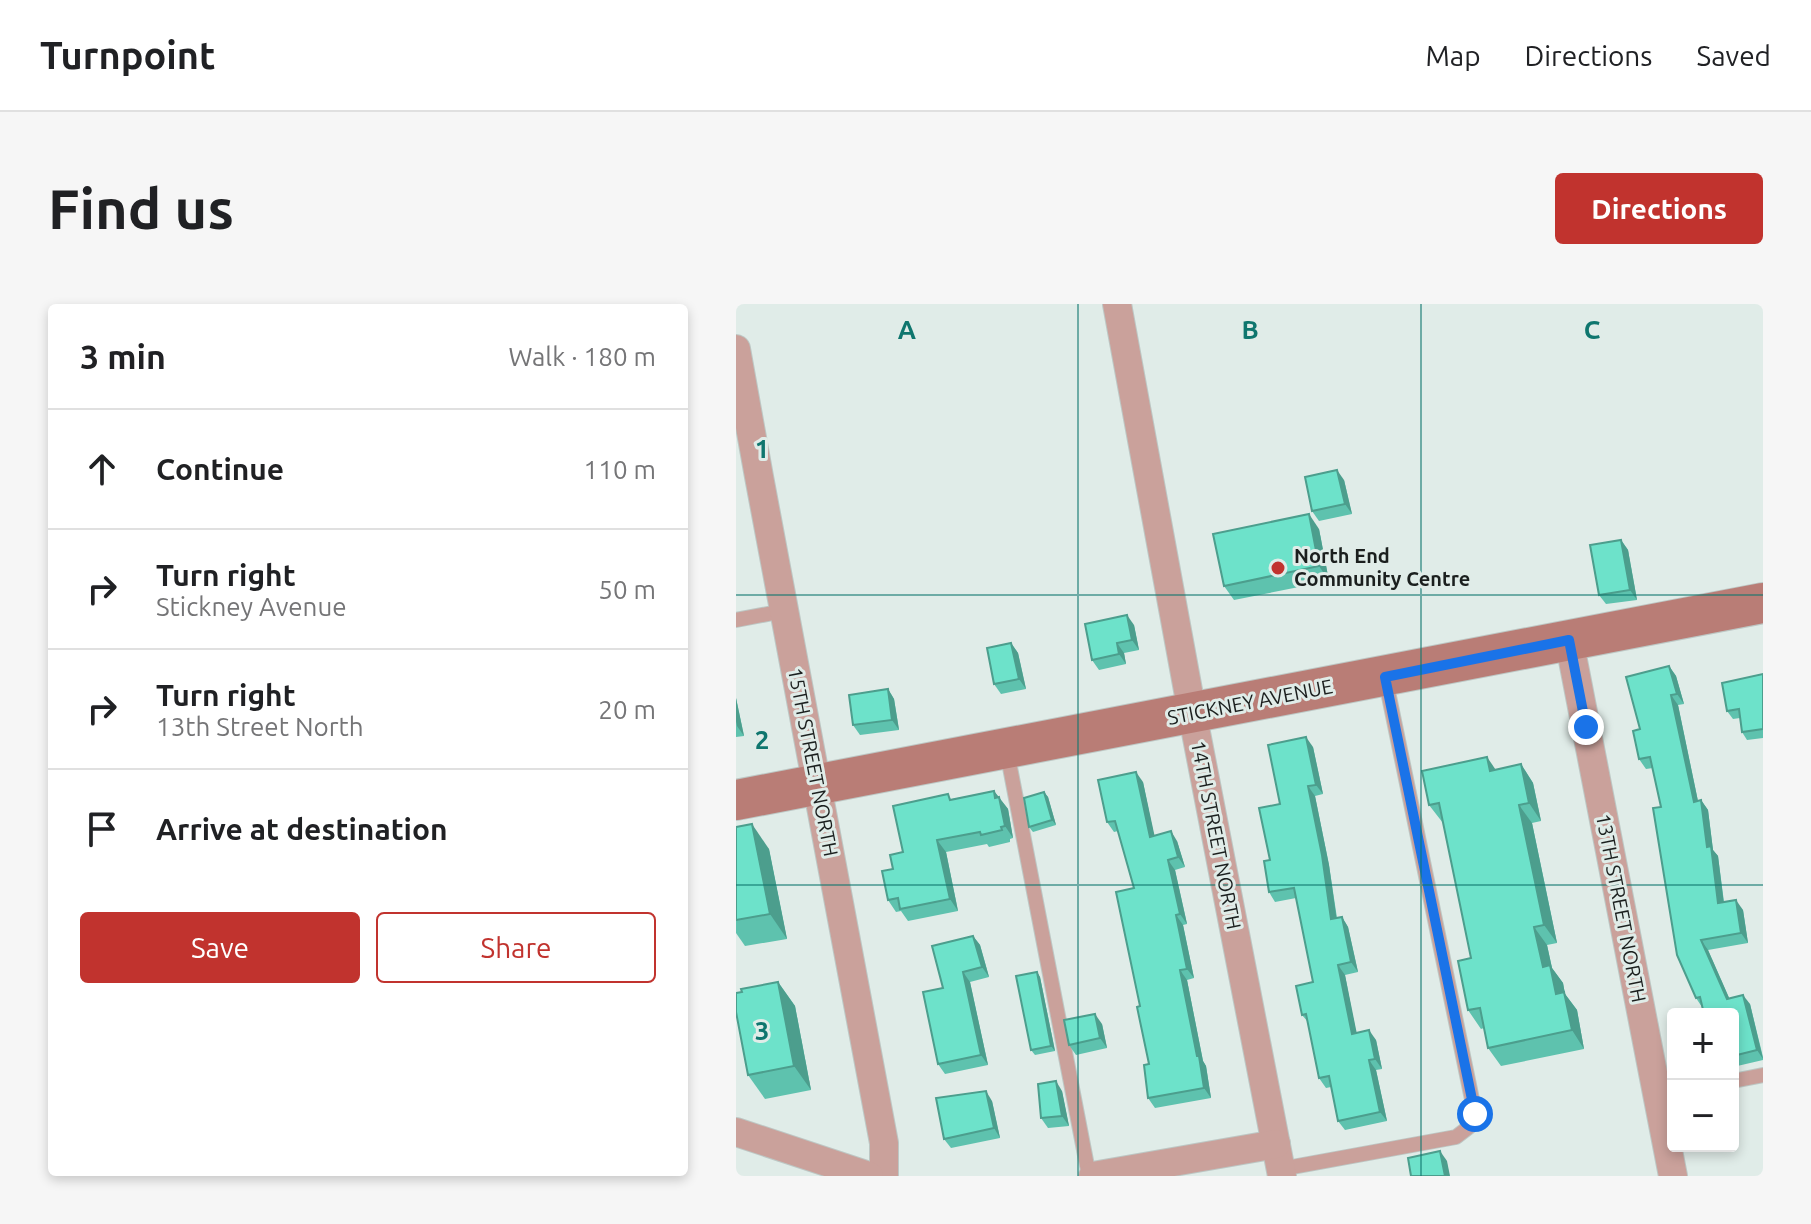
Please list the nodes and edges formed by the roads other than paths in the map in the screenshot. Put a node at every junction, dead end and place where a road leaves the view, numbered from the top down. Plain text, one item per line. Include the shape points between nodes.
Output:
1 (1117, 304) edge
2 (736, 349) edge
3 (1763, 606) edge
4 (783, 611) junction
5 (736, 620) edge
6 (1569, 640) junction
7 (1385, 677) junction
8 (1192, 712) junction
9 (1006, 749) junction
10 (818, 784) junction
11 (736, 800) edge
12 (1763, 1075) edge
13 (1738, 1080) edge
14 (1665, 1094) edge
15 (736, 1132) edge
16 (1280, 1163) edge
17 (869, 1176) edge
18 (884, 1176) edge
19 (1091, 1176) edge
20 (1673, 1176) edge

1 - 8 street, 14TH STREET NORTH
2 - 4 street, 15TH STREET NORTH
3 - 6 street, STICKNEY AVENUE
4 - 5 lane
4 - 10 street, 15TH STREET NORTH
6 - 7 street, STICKNEY AVENUE
6 - 14 street, 13TH STREET NORTH
7 - 8 street, STICKNEY AVENUE
7 - 16 lane via 1475,1114 1456,1137
8 - 9 street, STICKNEY AVENUE
8 - 16 street, 14TH STREET NORTH
9 - 10 street, STICKNEY AVENUE
9 - 19 lane
10 - 11 street, STICKNEY AVENUE
10 - 18 street, 15TH STREET NORTH via 884,1143
12 - 13 lane
14 - 20 street, 13TH STREET NORTH
15 - 17 street
16 - 19 street

